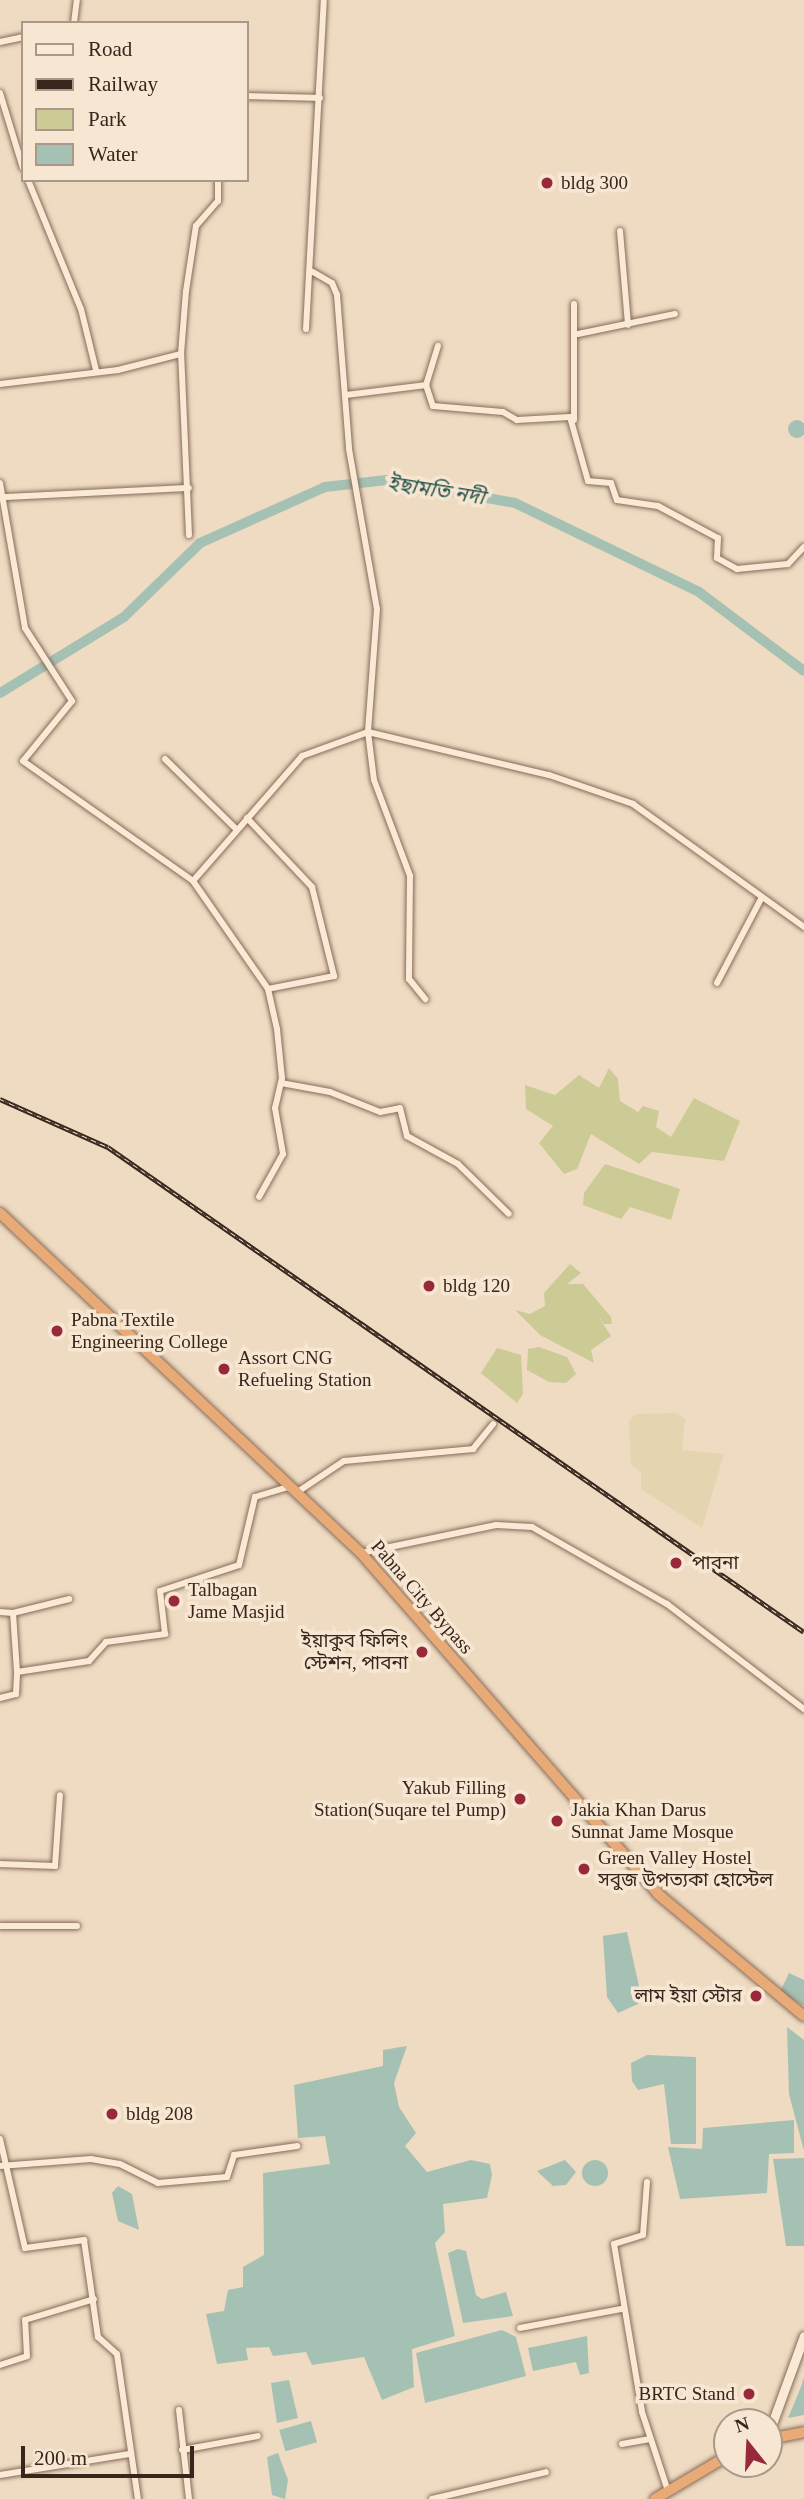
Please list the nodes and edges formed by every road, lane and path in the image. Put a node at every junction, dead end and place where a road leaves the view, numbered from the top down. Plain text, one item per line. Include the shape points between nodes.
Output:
1 (78, 0) edge
2 (324, 0) edge
3 (74, 21) edge
4 (21, 37) edge
5 (0, 42) edge
6 (0, 93) edge
7 (248, 96) edge
8 (320, 97) junction
9 (21, 161) edge
10 (29, 182) edge
11 (218, 182) edge
12 (620, 231) dead end
13 (313, 272) junction
14 (574, 304) dead end
15 (675, 314) dead end
16 (628, 326) junction
17 (306, 330) dead end
18 (578, 334) junction
19 (438, 346) dead end
20 (181, 354) junction
21 (96, 370) junction
22 (0, 384) edge
23 (426, 385) junction
24 (346, 395) junction
25 (574, 420) junction
26 (0, 483) edge
27 (189, 488) junction
28 (4, 497) junction
29 (189, 535) dead end
30 (804, 547) edge
31 (368, 732) junction
32 (165, 759) dead end
33 (247, 818) junction
34 (236, 829) junction
35 (193, 881) junction
36 (762, 897) junction
37 (804, 927) edge
38 (718, 984) dead end
39 (268, 989) junction
40 (425, 999) dead end
41 (281, 1083) junction
42 (259, 1197) dead end
43 (0, 1213) edge
44 (509, 1214) dead end
45 (493, 1424) dead end
46 (292, 1490) junction
47 (361, 1553) junction
48 (69, 1599) dead end
49 (0, 1612) edge
50 (13, 1613) junction
51 (17, 1672) junction
52 (0, 1698) edge
53 (804, 1709) edge
54 (60, 1795) dead end
55 (0, 1864) edge
56 (0, 1926) edge
57 (77, 1926) dead end
58 (804, 2016) edge
59 (0, 2139) edge
60 (297, 2146) dead end
61 (3, 2165) edge
62 (647, 2182) dead end
63 (94, 2299) junction
64 (622, 2309) junction
65 (520, 2328) dead end
66 (804, 2336) edge
67 (0, 2365) edge
68 (778, 2408) edge
69 (180, 2410) dead end
70 (804, 2426) edge
71 (783, 2430) edge
72 (804, 2432) edge
73 (258, 2436) dead end
74 (783, 2436) edge
75 (649, 2439) junction
76 (622, 2444) dead end
77 (182, 2450) junction
78 (129, 2454) junction
79 (713, 2465) edge
80 (713, 2471) edge
81 (546, 2472) dead end
82 (0, 2475) edge
83 (668, 2495) edge
84 (138, 2499) edge
85 (189, 2499) edge
86 (432, 2499) edge
87 (655, 2499) edge

1 - 3 street
2 - 8 street
4 - 5 street
6 - 9 street
7 - 8 street
8 - 13 street
10 - 21 street via 81,309
11 - 20 street via 218,201 196,226
12 - 16 street
13 - 17 street
13 - 24 street via 332,283 337,295
14 - 18 street
15 - 16 street
16 - 18 street
18 - 25 street
19 - 23 street
20 - 21 street
20 - 27 street
21 - 22 street
23 - 24 street
23 - 25 street via 433,407 503,412 517,420
24 - 31 street via 352,470 377,609
25 - 30 street via 588,481 611,483 617,500 658,506 718,538 720,559 737,569 769,570 788,564
26 - 28 street
27 - 28 street
27 - 29 street
28 - 35 street via 20,610 37,654 72,701 23,761
31 - 33 street via 302,756
31 - 36 street via 549,775 633,804
31 - 40 street via 374,780 410,876 409,979
32 - 34 street
33 - 34 street
33 - 39 street via 312,887 334,976
34 - 35 street
35 - 39 street
36 - 37 street
36 - 38 street
39 - 41 street
41 - 42 street via 275,1101 283,1154
41 - 44 street via 330,1092 380,1112 400,1108 407,1136 458,1164
43 - 46 highway, Pabna City Bypass
45 - 46 street via 473,1450 344,1461
46 - 47 highway, Pabna City Bypass
46 - 51 street via 255,1497 239,1565 160,1591 166,1633 106,1642 89,1661
47 - 53 street via 496,1525 532,1527 667,1604
47 - 58 highway, Pabna City Bypass via 658,1894
48 - 50 street
49 - 50 street
50 - 51 street
51 - 52 street via 16,1694
54 - 55 street via 55,1866
56 - 57 street
59 - 61 street
60 - 61 street via 234,2155 227,2177 158,2183 107,2161
61 - 63 street via 25,2248 83,2238
62 - 64 street via 643,2235 614,2244
63 - 67 street via 25,2320 27,2356
63 - 78 street via 99,2342 117,2354
64 - 65 street
64 - 75 street
66 - 68 main road
69 - 77 street
70 - 71 highway
72 - 74 highway
73 - 77 street
75 - 76 street
75 - 83 street
77 - 85 street
78 - 82 street
78 - 84 street
79 - 83 highway
80 - 83 highway
81 - 86 street
83 - 87 highway

